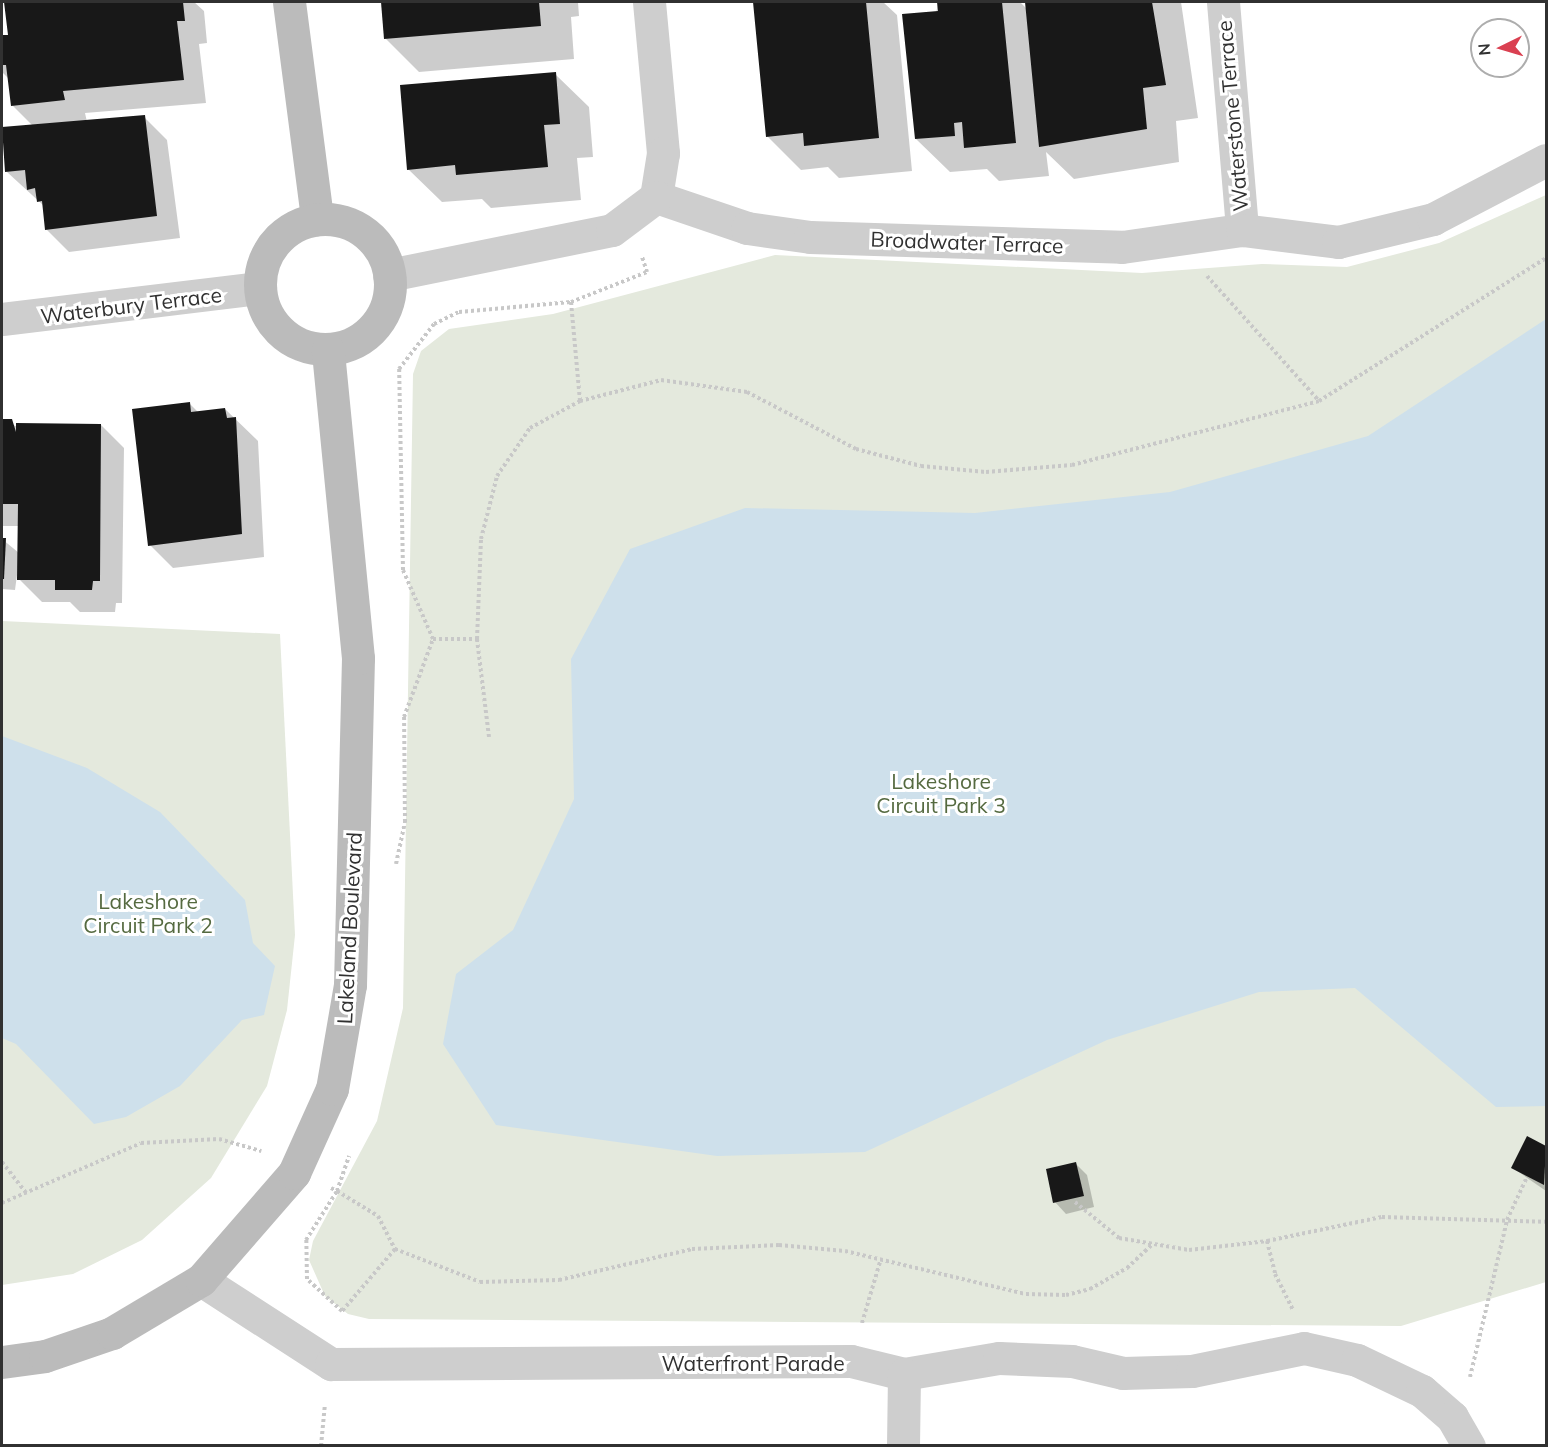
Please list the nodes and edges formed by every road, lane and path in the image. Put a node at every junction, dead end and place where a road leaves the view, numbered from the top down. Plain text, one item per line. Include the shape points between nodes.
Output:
1 (289, 2) edge
2 (649, 2) edge
3 (1223, 2) edge
4 (1546, 160) edge
5 (656, 197) junction
6 (317, 219) junction
7 (628, 220) junction
8 (1242, 230) junction
9 (1173, 238) junction
10 (1546, 258) edge
11 (389, 275) junction
12 (260, 288) junction
13 (571, 302) junction
14 (2, 320) edge
15 (328, 350) junction
16 (580, 401) junction
17 (1319, 401) junction
18 (433, 639) junction
19 (477, 639) junction
20 (489, 737) dead end
21 (393, 872) dead end
22 (353, 1147) dead end
23 (2, 1161) edge
24 (294, 1173) junction
25 (1527, 1177) dead end
26 (337, 1191) junction
27 (26, 1193) junction
28 (1074, 1202) dead end
29 (2, 1203) edge
30 (1507, 1220) junction
31 (1546, 1222) edge
32 (1268, 1241) junction
33 (1152, 1245) junction
34 (395, 1249) junction
35 (880, 1262) junction
36 (201, 1280) junction
37 (1304, 1348) junction
38 (851, 1361) junction
39 (2, 1362) edge
40 (904, 1374) junction
41 (1452, 1417) junction
42 (903, 1446) edge
43 (1469, 1446) edge

1 - 6 street
2 - 5 street via 663,153
3 - 8 street, Waterstone Terrace
4 - 8 street, Broadwater Terrace via 1433,219 1386,234 1338,242
5 - 7 street
5 - 9 street, Broadwater Terrace via 747,228 810,237 1122,247
6 - 11 street via 356,226 384,256
6 - 12 street via 298,224 270,250
7 - 11 street via 612,230
7 - 13 path via 647,272
8 - 9 street, Broadwater Terrace
9 - 17 path
10 - 17 path
11 - 15 street via 382,317 348,346
12 - 14 street, Waterbury Terrace
12 - 15 street via 274,326 289,340
13 - 16 path
13 - 18 path via 459,312 434,324 399,369 403,570
15 - 24 street, Lakeland Boulevard via 358,658 350,985 332,1089
16 - 17 path via 661,380 747,392 856,449 921,466 986,472 1072,465
16 - 19 path via 530,428 497,476 481,539
18 - 19 path
18 - 21 path via 404,717 405,822
19 - 20 path
22 - 26 path
23 - 27 path
24 - 26 path
24 - 27 path via 258,1150 219,1139 180,1137 107,1154
24 - 36 street, Lakeland Boulevard
25 - 30 path
26 - 34 path via 378,1215
26 - 34 path via 306,1240 303,1260 315,1292 342,1311
27 - 29 path
28 - 33 path via 1102,1229
30 - 31 path
30 - 32 path via 1382,1217
30 - 41 path via 1466,1392
32 - 33 path via 1189,1250
32 - 37 path
33 - 35 path via 1117,1273 1066,1295 1026,1294
34 - 35 path via 456,1276 521,1284 734,1245 845,1251
35 - 38 path
36 - 38 street, Waterfront Parade via 332,1364
36 - 39 street, Lakeland Boulevard via 112,1333 45,1356
37 - 40 street, Waterfront Parade via 1192,1371 1123,1373 1072,1361 999,1358
37 - 41 street, Waterfront Parade via 1366,1365 1422,1391
38 - 40 street, Waterfront Parade
40 - 42 street
41 - 43 street, Waterfront Parade

